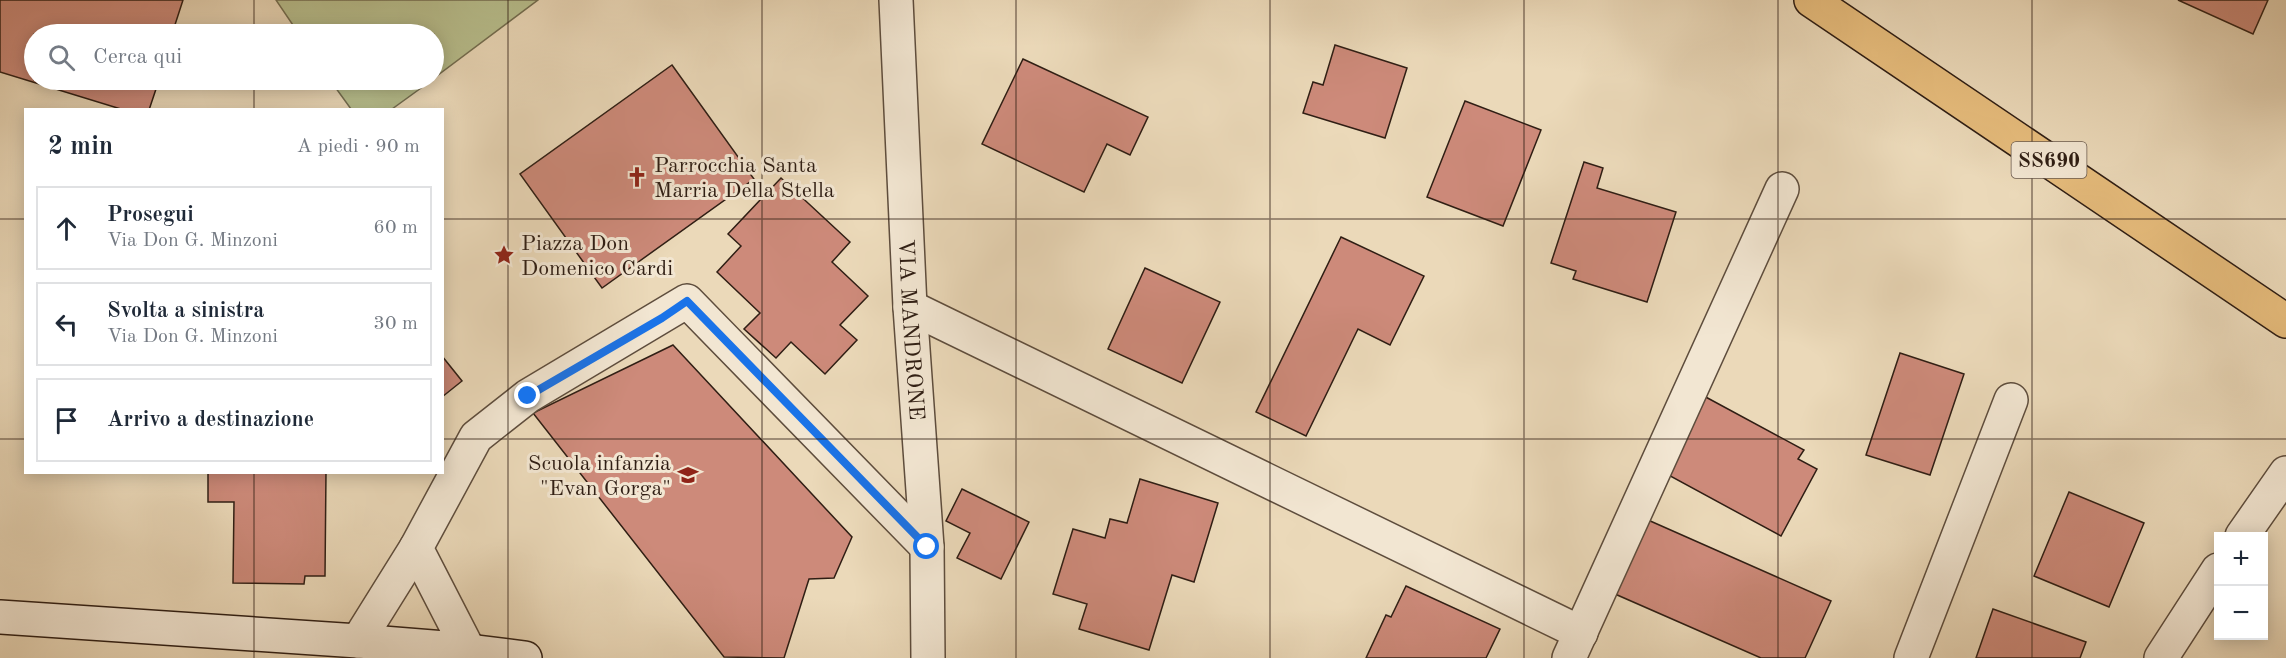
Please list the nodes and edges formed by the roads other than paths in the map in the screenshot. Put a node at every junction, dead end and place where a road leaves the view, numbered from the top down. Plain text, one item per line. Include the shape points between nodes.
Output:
1 (896, 0) edge
2 (1811, 0) edge
3 (1782, 189) dead end
4 (910, 307) junction
5 (2286, 321) edge
6 (2011, 400) dead end
7 (2286, 473) edge
8 (2245, 532) edge
9 (927, 547) junction
10 (416, 548) junction
11 (2214, 576) edge
12 (0, 617) edge
13 (358, 641) junction
14 (1575, 646) edge
15 (469, 651) junction
16 (525, 658) edge
17 (928, 658) edge
18 (1911, 658) edge
19 (2161, 658) edge

1 - 4 street, VIA MANDRONE
2 - 5 highway, SS690
3 - 14 street
4 - 9 street, VIA MANDRONE
4 - 14 street
6 - 18 street
7 - 8 street
9 - 10 street via 687,301 528,396 476,438
9 - 17 street, VIA MANDRONE
10 - 13 street
10 - 15 street
11 - 19 street
12 - 13 street
13 - 15 street
15 - 16 street

